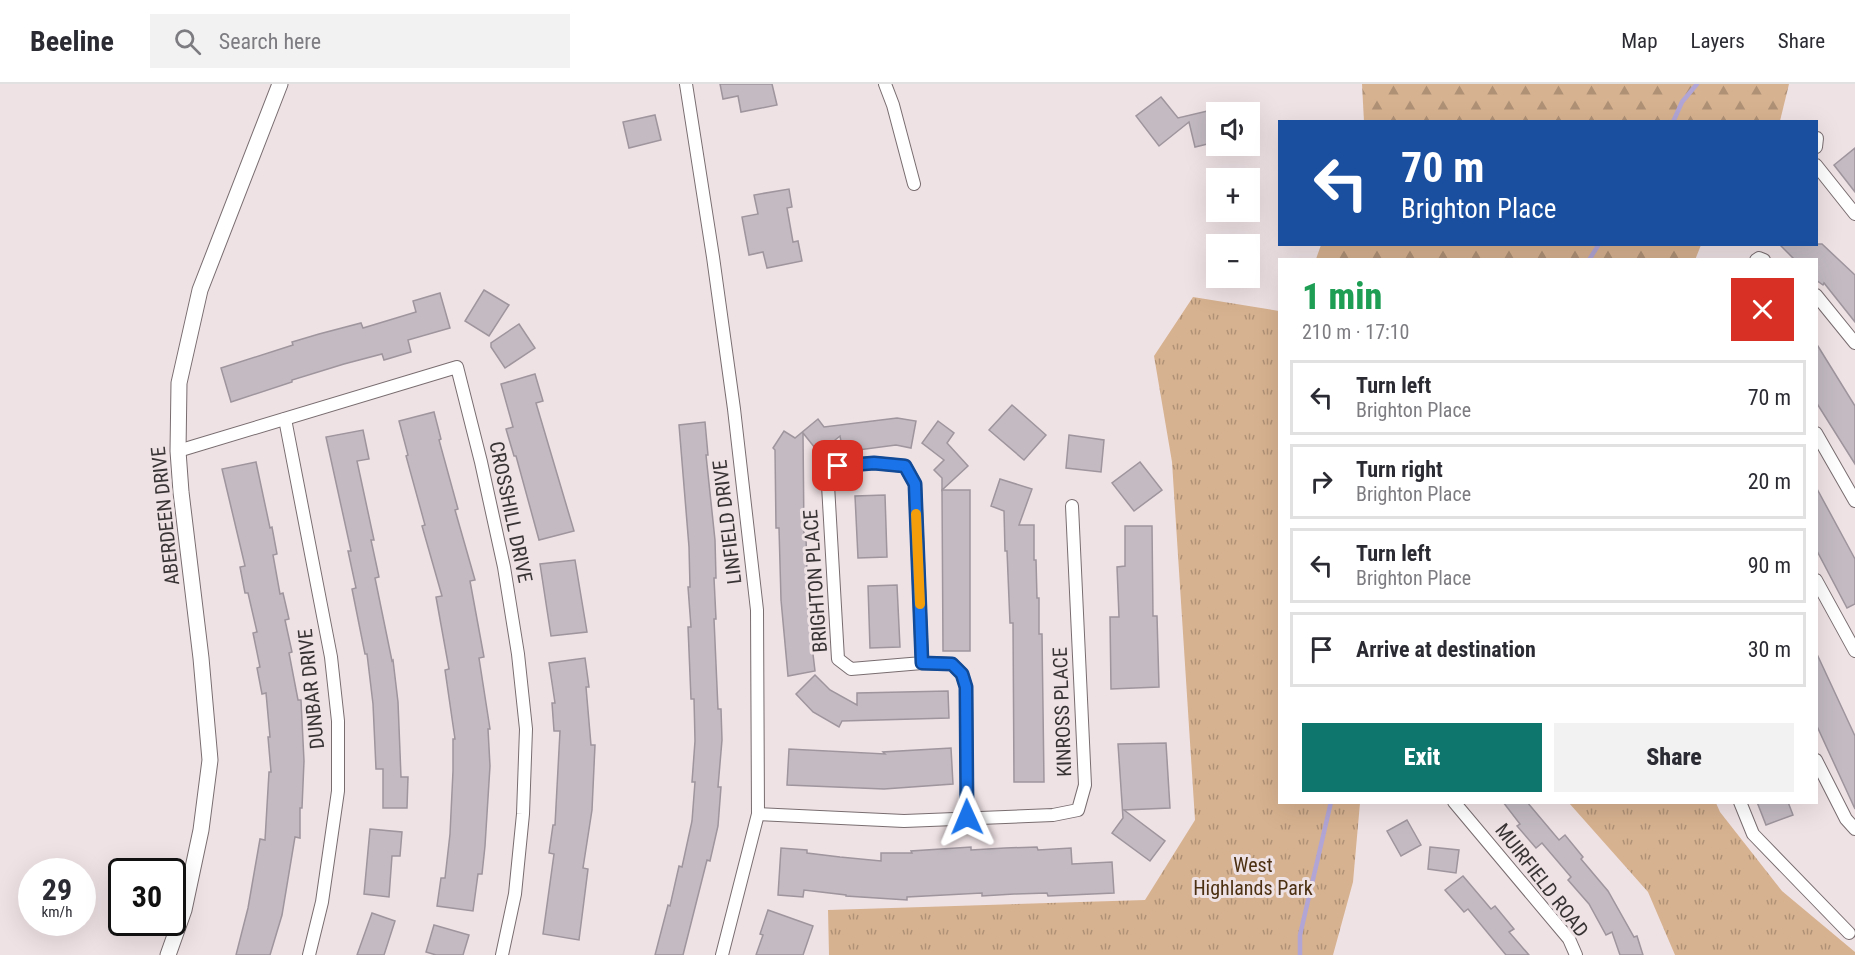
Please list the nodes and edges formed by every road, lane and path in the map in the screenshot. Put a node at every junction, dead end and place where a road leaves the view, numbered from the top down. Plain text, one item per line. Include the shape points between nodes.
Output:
1 (280, 84) edge
2 (686, 84) edge
3 (885, 84) edge
4 (1818, 168) edge
5 (914, 184) dead end
6 (1855, 214) edge
7 (1818, 297) edge
8 (1855, 343) edge
9 (285, 419) junction
10 (1818, 436) edge
11 (178, 450) junction
12 (1855, 501) edge
13 (1072, 507) dead end
14 (1818, 584) edge
15 (1855, 651) edge
16 (922, 663) junction
17 (1818, 764) edge
18 (1456, 804) edge
19 (1741, 804) edge
20 (758, 814) junction
21 (967, 817) junction
22 (1855, 829) edge
23 (1849, 933) dead end
24 (168, 955) edge
25 (309, 955) edge
26 (502, 955) edge
27 (722, 955) edge
28 (1576, 955) edge

1 - 11 street, ABERDEEN DRIVE via 200,290 179,383
2 - 20 street, LINFIELD DRIVE via 734,409 757,610
3 - 5 street
4 - 6 street
7 - 8 street
9 - 11 street, CROSSHILL DRIVE
9 - 25 street, DUNBAR DRIVE via 332,657 338,721 338,791 322,902
9 - 26 street, CROSSHILL DRIVE via 457,367 504,567 526,729 515,894
10 - 12 street
11 - 24 street, ABERDEEN DRIVE via 210,760 199,842 184,910
13 - 21 street, KINROSS PLACE via 1085,784 1078,810
14 - 15 street
16 - 16 street, BRIGHTON PLACE via 915,484 905,466 838,466 828,485 838,659 850,669
16 - 21 street, BRIGHTON PLACE via 952,664 962,674 966,687
17 - 22 street
18 - 28 street, MUIRFIELD ROAD via 1569,939
19 - 23 street via 1753,834
20 - 21 street, KINROSS PLACE via 904,821
20 - 27 street, LINFIELD DRIVE

